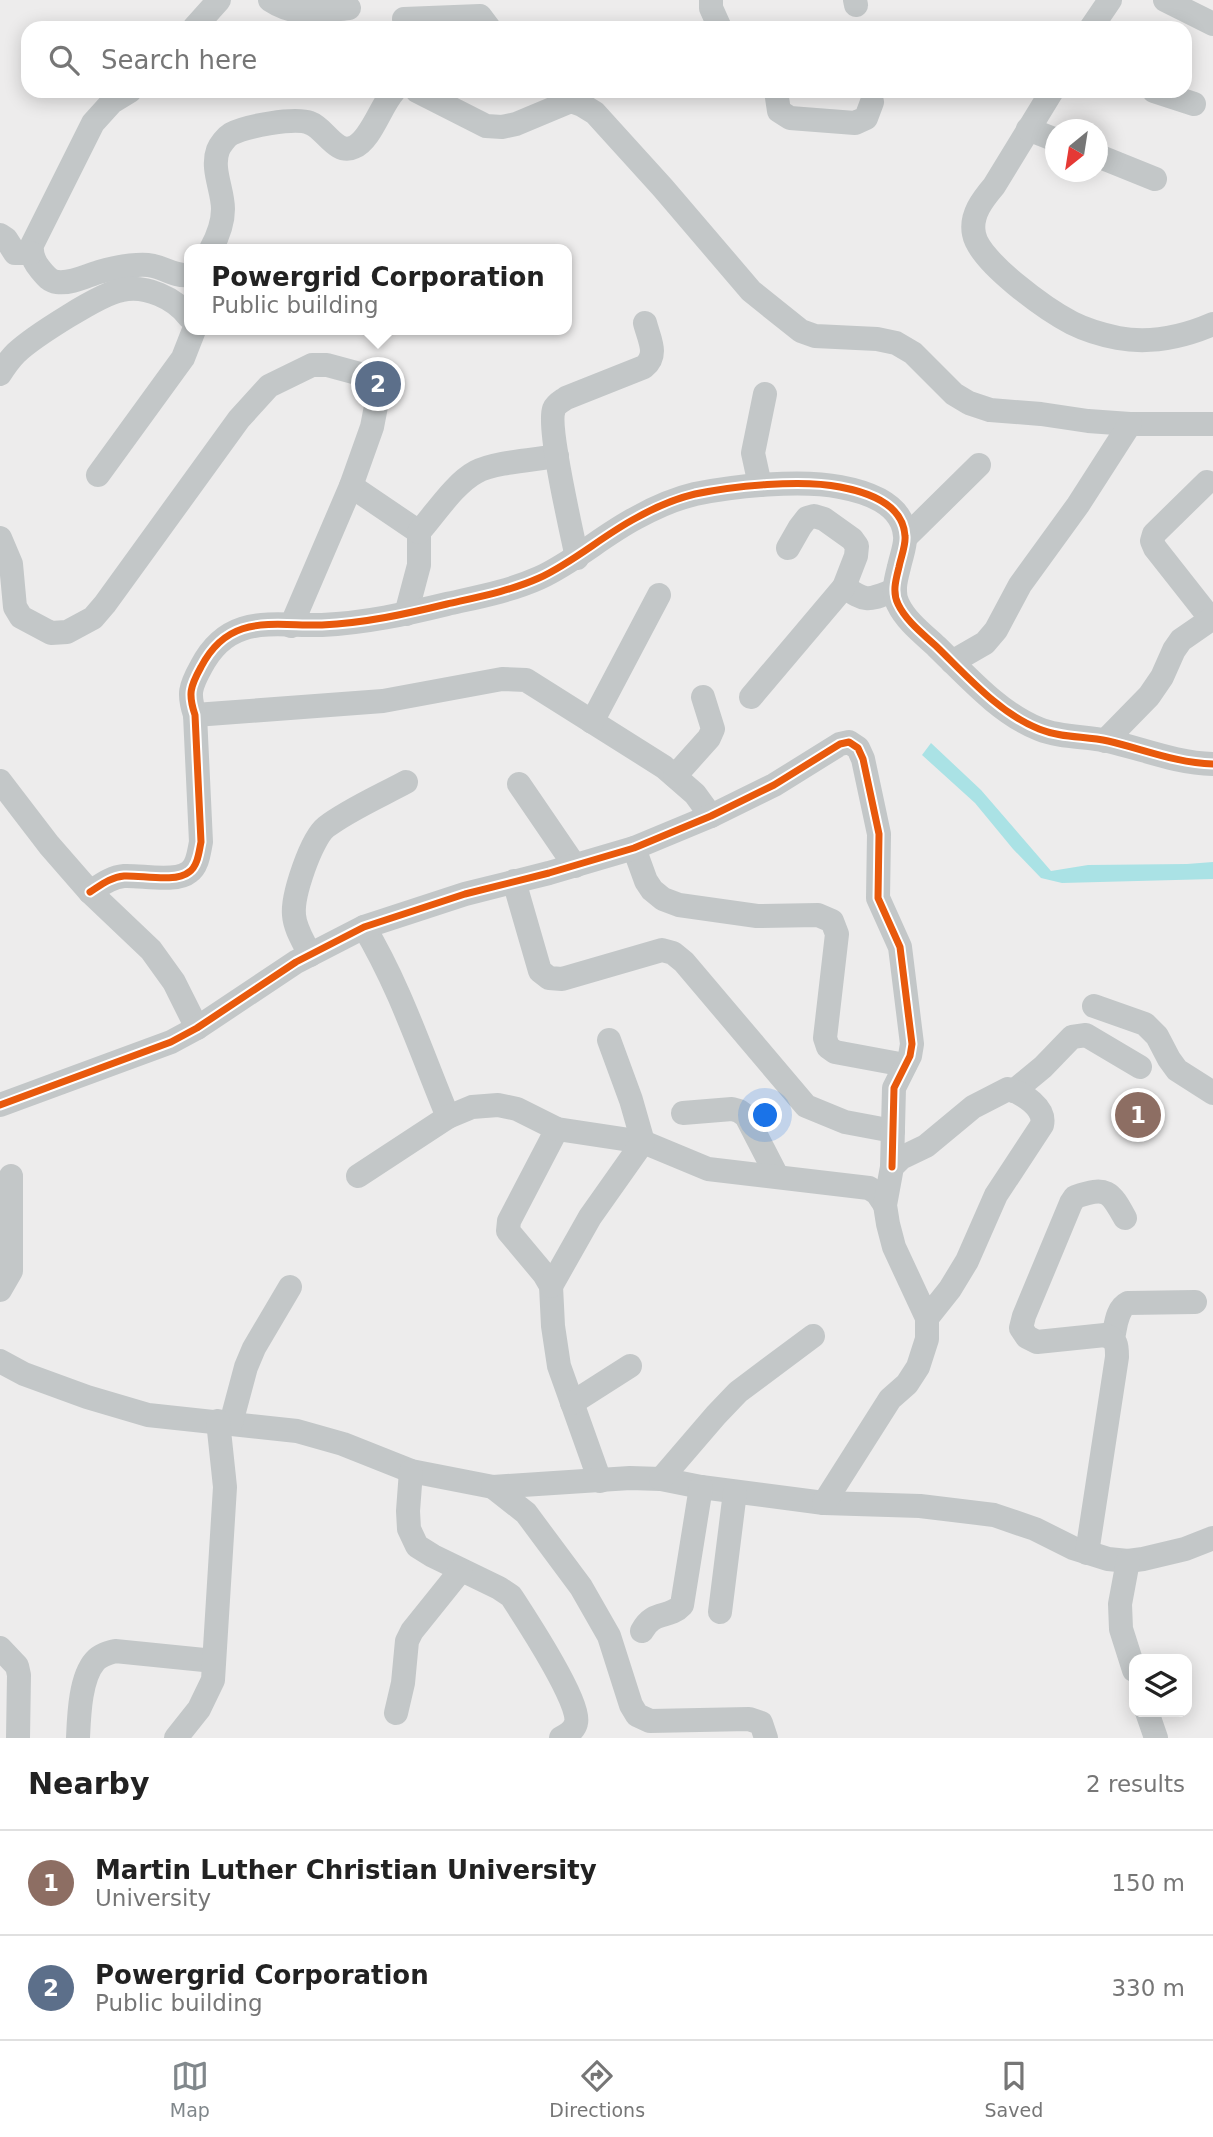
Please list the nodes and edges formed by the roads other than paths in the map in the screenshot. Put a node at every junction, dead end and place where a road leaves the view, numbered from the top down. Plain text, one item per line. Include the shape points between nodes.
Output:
1 (219, 0) edge
2 (270, 0) edge
3 (711, 0) edge
4 (1110, 0) edge
5 (1165, 0) edge
6 (349, 8) dead end
7 (404, 19) dead end
8 (200, 21) edge
9 (485, 21) edge
10 (717, 21) edge
11 (1096, 21) edge
12 (1213, 24) edge
13 (119, 98) edge
14 (390, 98) edge
15 (431, 98) edge
16 (564, 98) edge
17 (571, 98) edge
18 (777, 98) edge
19 (1048, 98) edge
20 (1176, 98) edge
21 (872, 102) dead end
22 (1194, 104) dead end
23 (1028, 129) junction
24 (1045, 136) edge
25 (1108, 160) edge
26 (1155, 178) dead end
27 (0, 235) edge
28 (214, 244) edge
29 (31, 253) junction
30 (184, 275) edge
31 (184, 312) edge
32 (645, 323) dead end
33 (1213, 324) edge
34 (192, 335) edge
35 (0, 374) edge
36 (765, 394) dead end
37 (1130, 424) junction
38 (1213, 424) edge
39 (557, 456) junction
40 (979, 465) dead end
41 (98, 475) dead end
42 (1207, 482) dead end
43 (760, 485) junction
44 (351, 486) junction
45 (419, 532) junction
46 (906, 537) junction
47 (0, 538) edge
48 (788, 548) dead end
49 (577, 558) junction
50 (844, 587) junction
51 (895, 590) junction
52 (659, 595) dead end
53 (406, 614) junction
54 (1212, 619) edge
55 (292, 626) junction
56 (952, 663) junction
57 (704, 697) dead end
58 (751, 697) dead end
59 (195, 715) junction
60 (592, 722) junction
61 (1105, 741) junction
62 (1213, 764) edge
63 (675, 776) junction
64 (0, 781) edge
65 (406, 782) dead end
66 (519, 784) dead end
67 (711, 816) junction
68 (634, 848) junction
69 (575, 866) junction
70 (514, 881) junction
71 (90, 892) junction
72 (364, 927) junction
73 (310, 955) junction
74 (1094, 1006) dead end
75 (197, 1028) junction
76 (609, 1040) dead end
77 (905, 1065) junction
78 (1140, 1067) dead end
79 (1014, 1091) junction
80 (1213, 1093) edge
81 (0, 1105) edge
82 (683, 1113) dead end
83 (448, 1116) junction
84 (557, 1129) junction
85 (893, 1131) junction
86 (643, 1142) junction
87 (892, 1167) junction
88 (358, 1175) dead end
89 (11, 1176) dead end
90 (777, 1176) junction
91 (885, 1205) junction
92 (1125, 1218) dead end
93 (551, 1286) junction
94 (290, 1287) dead end
95 (0, 1290) edge
96 (1195, 1302) dead end
97 (927, 1318) junction
98 (813, 1336) dead end
99 (1113, 1338) junction
100 (0, 1361) edge
101 (630, 1366) dead end
102 (572, 1403) junction
103 (224, 1422) junction
104 (411, 1471) junction
105 (661, 1479) junction
106 (600, 1481) junction
107 (493, 1487) junction
108 (701, 1487) junction
109 (735, 1492) junction
110 (824, 1503) junction
111 (1213, 1538) edge
112 (1087, 1553) junction
113 (1128, 1561) junction
114 (461, 1570) junction
115 (720, 1612) dead end
116 (642, 1631) dead end
117 (0, 1648) edge
118 (1129, 1654) edge
119 (214, 1661) junction
120 (396, 1713) dead end
121 (1149, 1717) edge
122 (18, 1738) edge
123 (78, 1738) edge
124 (176, 1738) edge
125 (561, 1738) edge
126 (766, 1738) edge
127 (1156, 1738) edge

1 - 8 street
2 - 6 street via 291,11
3 - 10 street
4 - 11 street
5 - 12 street
7 - 9 street via 480,16
13 - 29 street via 93,123
14 - 28 street via 364,140 349,149 334,143 311,123 295,121 230,135 218,151 216,163 223,209
15 - 16 street via 486,125 502,127
17 - 37 street via 595,113 751,291 801,331 896,343 914,353 954,394 990,410
18 - 21 street via 779,111 790,118 855,123 866,118
19 - 23 street
20 - 22 street
23 - 24 street
23 - 33 street via 975,216 976,241 998,270 1073,323 1118,338 1161,340
25 - 26 street
27 - 29 street via 15,253
29 - 30 street via 49,279 58,282 144,265
31 - 35 street via 170,299 145,290 122,289 35,338
32 - 39 street via 653,354 649,363 566,398 554,409
34 - 41 street via 183,358
36 - 43 street via 752,453
37 - 38 street
37 - 56 street via 1020,585 996,631
39 - 45 street via 477,471
39 - 49 street
40 - 46 street
42 - 54 street via 1152,541
43 - 46 street via 816,484 864,493 894,509
43 - 49 street via 694,495 663,505 633,519
44 - 45 street
44 - 47 street via 372,427 378,396 374,383 364,375 312,365 269,386 239,419 105,604 84,624 51,633 21,617 15,607 11,565
44 - 55 street
45 - 53 street via 419,565
46 - 51 street
48 - 50 street via 807,518 824,519 857,546
49 - 53 street via 494,594
50 - 51 street via 870,599
50 - 58 street
51 - 56 street via 897,603 911,622
52 - 60 street
53 - 55 street via 345,624
54 - 61 street via 1181,640 1149,696
55 - 59 street via 260,624 237,629 224,638 206,657 190,690
56 - 61 street via 984,693 1038,729
57 - 63 street via 713,729
59 - 60 street via 383,701 502,679 526,680
59 - 71 street via 201,842 197,861 189,872 176,877 123,876
60 - 63 street
61 - 62 street
63 - 67 street
64 - 71 street
65 - 73 street via 339,818 316,838 293,906
66 - 69 street
67 - 68 street
67 - 77 street via 774,785 840,744 849,742 858,748 879,834 878,898 895,930 904,967 912,1044
68 - 69 street
68 - 77 street via 652,890 679,905 757,916 818,915 832,920 837,934 825,1038 828,1047
69 - 70 street
70 - 72 street
70 - 85 street via 540,971 549,978 562,979 662,950 673,953 806,1106 845,1122
71 - 75 street via 151,950 174,982
72 - 73 street
72 - 83 street via 410,1018
73 - 75 street
74 - 80 street via 1144,1024 1157,1036 1177,1070
75 - 81 street via 150,1051
76 - 86 street
77 - 85 street via 894,1088
78 - 79 street via 1079,1035
79 - 87 street via 1008,1089 973,1107
79 - 97 street via 1041,1110 1042,1125 996,1195 967,1261
82 - 90 street via 739,1111 746,1116
83 - 84 street via 472,1107 498,1105
83 - 88 street
84 - 86 street
84 - 93 street via 508,1226
85 - 87 street
86 - 90 street via 708,1169
86 - 93 street via 590,1217
87 - 91 street
89 - 95 street via 10,1271
90 - 91 street via 869,1188
91 - 97 street via 894,1247
92 - 99 street via 1108,1193 1075,1197 1021,1328 1037,1342
93 - 102 street via 559,1366
94 - 103 street via 254,1348
96 - 99 street via 1128,1303 1119,1312
97 - 110 street via 928,1339 918,1367 890,1399
98 - 105 street via 738,1392
99 - 112 street via 1118,1357
100 - 103 street via 23,1374 120,1408 160,1417
101 - 102 street
102 - 106 street
103 - 104 street via 321,1437
103 - 119 street via 225,1487
104 - 107 street
104 - 114 street via 409,1530 417,1546
105 - 106 street
105 - 108 street
106 - 107 street
107 - 126 street via 526,1513 582,1587 609,1636 637,1714 650,1721 749,1719 761,1723
108 - 109 street
108 - 116 street via 682,1605 650,1620
109 - 110 street
109 - 115 street
110 - 112 street via 920,1506 994,1515
111 - 113 street
112 - 113 street
113 - 118 street via 1120,1604
114 - 120 street via 407,1641
114 - 125 street via 499,1587 521,1611 566,1688 576,1715 576,1725
117 - 122 street via 17,1666 19,1675
119 - 123 street via 115,1651 102,1655 94,1661 83,1691
119 - 124 street via 213,1679 199,1709
121 - 127 street

